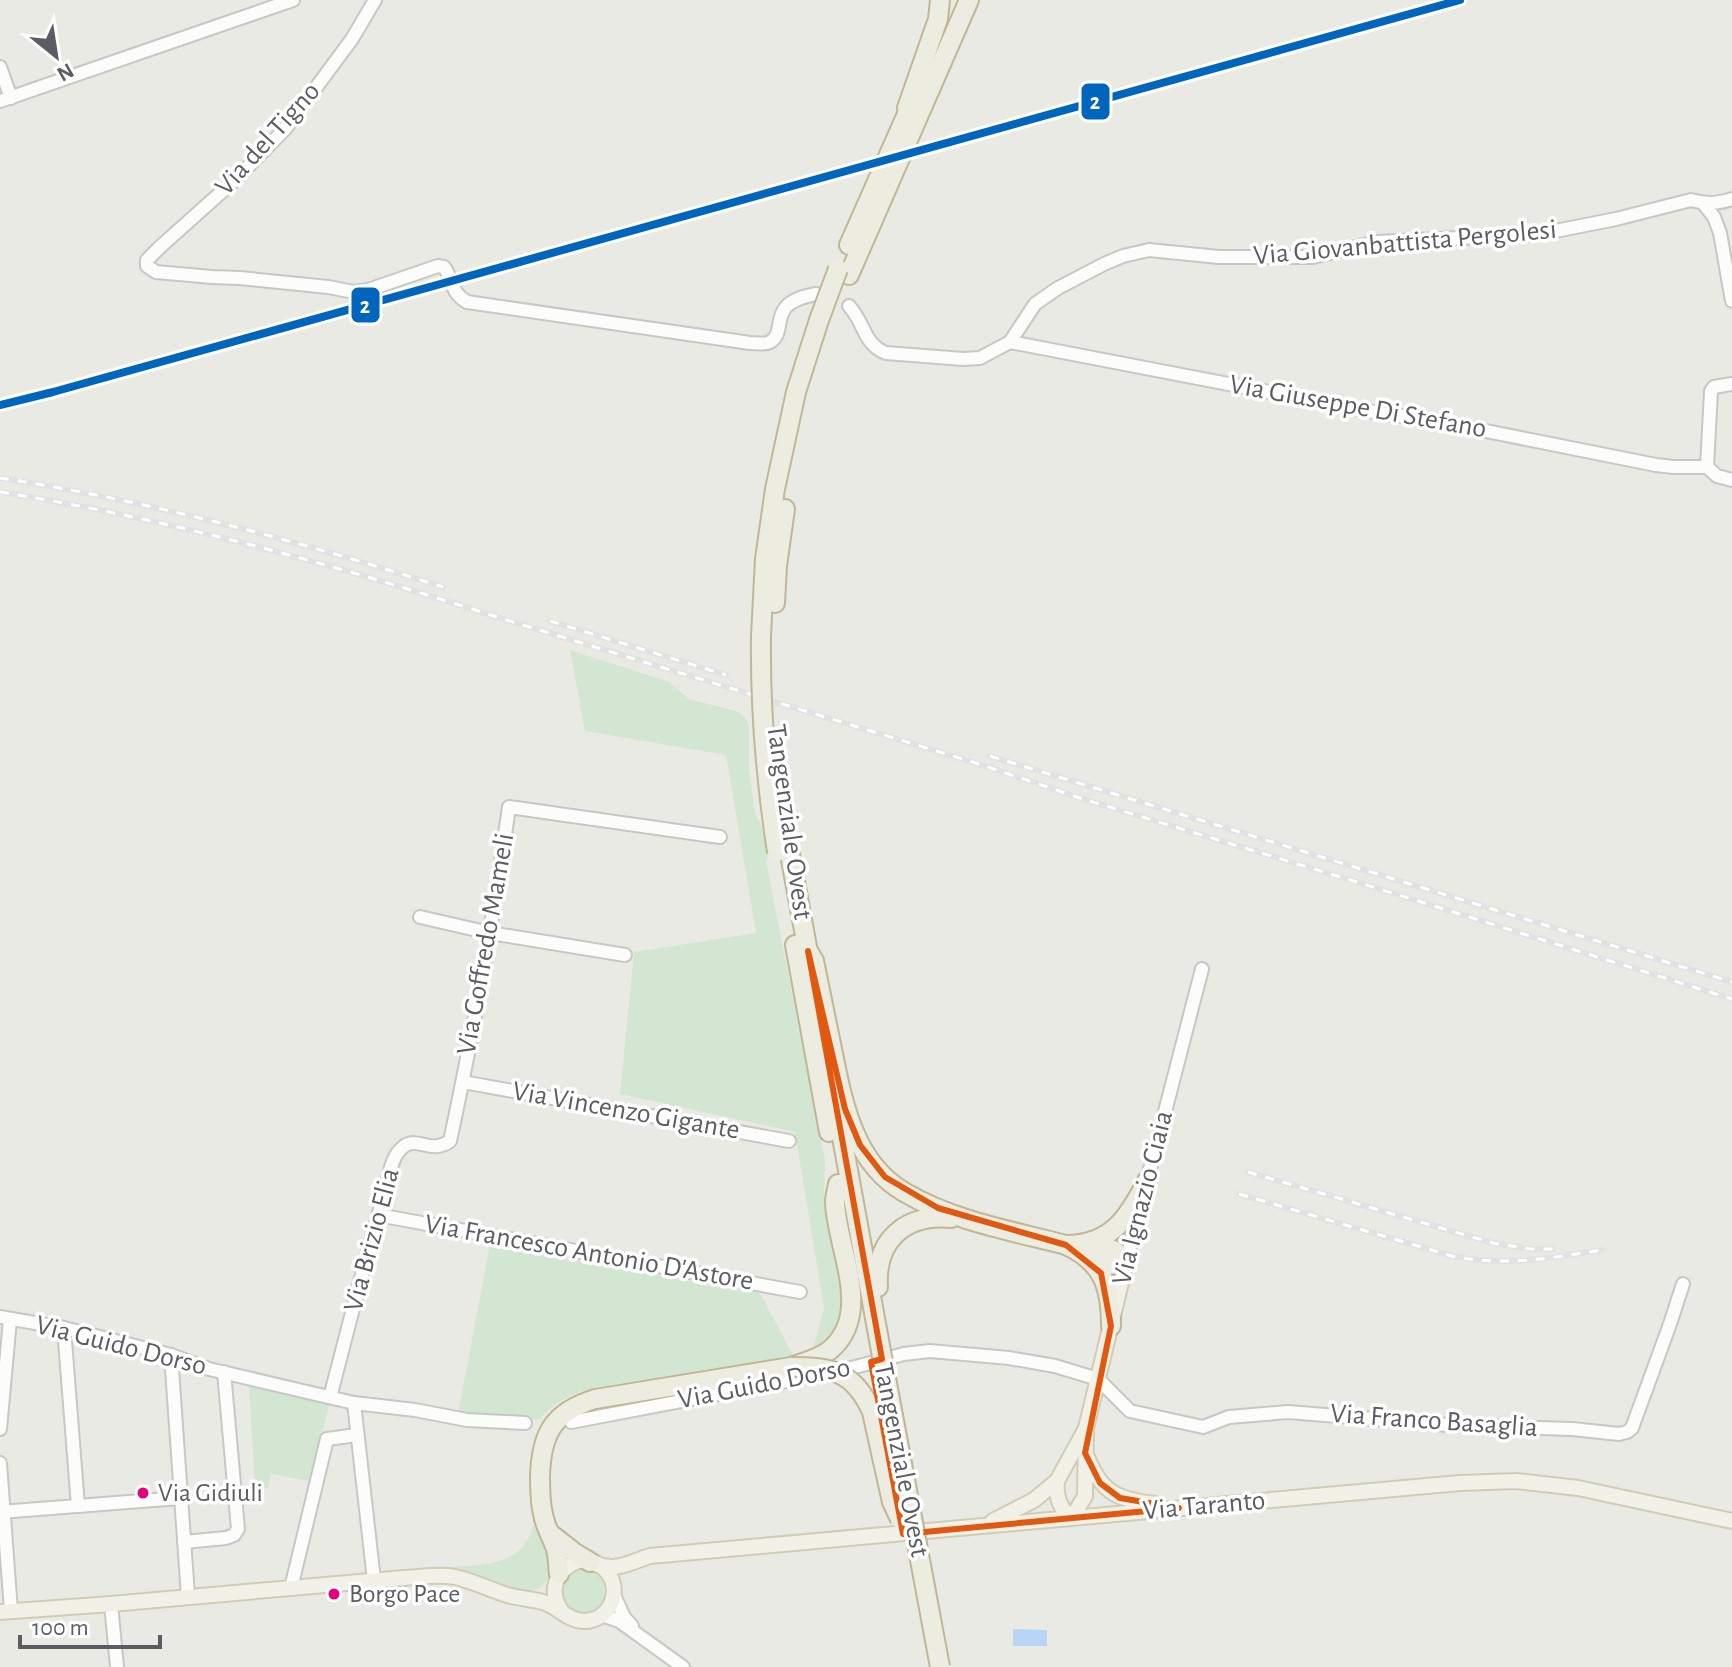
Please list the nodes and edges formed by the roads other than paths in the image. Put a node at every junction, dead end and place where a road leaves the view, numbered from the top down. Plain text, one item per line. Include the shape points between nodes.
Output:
1 (293, 0) edge
2 (375, 0) edge
3 (940, 0) edge
4 (956, 0) edge
5 (969, 0) edge
6 (983, 0) edge
7 (0, 67) edge
8 (928, 96) junction
9 (5, 100) edge
10 (909, 119) junction
11 (1732, 199) edge
12 (1703, 203) junction
13 (816, 294) dead end
14 (1732, 301) edge
15 (849, 306) dead end
16 (1010, 342) junction
17 (1732, 384) edge
18 (1707, 467) junction
19 (1732, 480) edge
20 (720, 837) dead end
21 (783, 850) junction
22 (420, 917) dead end
23 (490, 933) junction
24 (808, 951) junction
25 (625, 955) dead end
26 (1202, 969) dead end
27 (463, 1082) junction
28 (789, 1141) dead end
29 (1147, 1181) junction
30 (838, 1184) junction
31 (378, 1215) junction
32 (970, 1220) junction
33 (1088, 1250) junction
34 (1126, 1262) junction
35 (1683, 1284) dead end
36 (800, 1292) dead end
37 (5, 1318) edge
38 (1111, 1326) junction
39 (64, 1328) junction
40 (879, 1352) junction
41 (171, 1355) junction
42 (791, 1367) junction
43 (224, 1372) junction
44 (1098, 1379) junction
45 (330, 1397) junction
46 (354, 1403) junction
47 (571, 1422) dead end
48 (525, 1423) dead end
49 (1086, 1428) junction
50 (0, 1429) edge
51 (357, 1435) junction
52 (1085, 1453) junction
53 (0, 1463) edge
54 (1057, 1481) junction
55 (180, 1498) junction
56 (78, 1506) junction
57 (1179, 1508) junction
58 (2, 1512) edge
59 (1069, 1518) junction
60 (900, 1519) junction
61 (1732, 1521) edge
62 (981, 1527) junction
63 (550, 1533) junction
64 (184, 1542) junction
65 (674, 1555) junction
66 (594, 1563) junction
67 (558, 1577) junction
68 (374, 1580) junction
69 (291, 1588) junction
70 (614, 1592) junction
71 (506, 1595) junction
72 (188, 1596) junction
73 (111, 1604) junction
74 (6, 1612) edge
75 (563, 1613) junction
76 (596, 1618) junction
77 (639, 1635) junction
78 (117, 1667) edge
79 (683, 1667) edge
80 (927, 1667) edge
81 (940, 1667) edge

1 - 9 street
2 - 13 street, Via del Tigno via 286,128 160,247 147,266 156,272 354,292 438,266 444,267 458,297 467,302 750,343 772,341 790,302
3 - 10 highway via 907,103
4 - 10 highway, Tangenziale Ovest
5 - 8 highway, Tangenziale Ovest
6 - 8 highway
7 - 9 street
8 - 10 highway, Tangenziale Ovest
10 - 21 highway, Tangenziale Ovest, bridge via 796,392 775,489 765,559 763,734 770,804
11 - 12 street, Via Giovanbattista Pergolesi
12 - 14 street via 1720,233
12 - 16 street, Via Giovanbattista Pergolesi via 1691,200 1540,234 1377,242 1313,257 1219,257 1149,250 1104,264 1044,297
15 - 16 street via 869,341 886,353 980,358
16 - 18 street, Via Giuseppe Di Stefano via 1656,465
17 - 18 street via 1711,391
18 - 19 street
20 - 23 street, Via Goffredo Mameli via 509,807
21 - 24 highway, Tangenziale Ovest
21 - 30 highway, Tangenziale Ovest
22 - 23 street
23 - 25 street
23 - 27 street, Via Goffredo Mameli
24 - 32 highway via 841,1094 860,1145 901,1191
24 - 40 highway, Tangenziale Ovest
26 - 29 street, Via Ignazio Ciaia
27 - 28 street, Via Vincenzo Gigante
27 - 31 street, Via Brizio Elia via 450,1141 442,1147 413,1142 402,1147
29 - 33 highway via 1124,1219
29 - 34 street, Via Ignazio Ciaia
30 - 40 highway, Tangenziale Ovest
30 - 42 highway via 835,1201 851,1292 850,1317 829,1351
31 - 36 street, Via Francesco Antonio D'Astore
31 - 45 street, Via Brizio Elia
32 - 33 highway
32 - 40 highway via 921,1219 890,1240 877,1269
33 - 34 highway via 1109,1248
33 - 38 highway via 1108,1291
34 - 38 main road, Via Ignazio Ciaia
35 - 44 street, Via Franco Basaglia via 1632,1428 1619,1434 1288,1412 1229,1417 1203,1427 1130,1411
37 - 39 street, Via Guido Dorso
37 - 50 street
38 - 44 main road, Via Ignazio Ciaia
39 - 41 street, Via Guido Dorso
39 - 56 street
40 - 60 highway, Tangenziale Ovest, bridge
40 - 81 highway, Tangenziale Ovest, bridge
41 - 43 street, Via Guido Dorso
41 - 55 street
42 - 60 highway, bridge via 837,1372 867,1399
42 - 63 highway via 614,1395 570,1408 547,1432 542,1446 540,1492
43 - 45 street, Via Guido Dorso
43 - 64 street via 238,1529 226,1538
44 - 47 street, Via Guido Dorso via 1009,1358 930,1351
44 - 49 main road, Via Ignazio Ciaia
45 - 46 street, Via Guido Dorso
46 - 48 street, Via Guido Dorso
46 - 51 street
49 - 52 main road, Via Ignazio Ciaia
49 - 54 main road, Via Ignazio Ciaia
51 - 68 street
51 - 69 street via 327,1439
52 - 57 main road via 1100,1483 1120,1498
52 - 59 main road, Via Ignazio Ciaia via 1085,1496
53 - 58 street
54 - 59 main road via 1057,1498
54 - 62 main road, Via Ignazio Ciaia via 1034,1500
55 - 56 street
55 - 64 street
56 - 58 street
57 - 59 main road, Via Taranto
57 - 61 main road, Via Taranto via 1516,1481 1578,1488
58 - 74 street
59 - 62 main road, Via Taranto
60 - 80 highway, Tangenziale Ovest
62 - 65 main road, Via Taranto
63 - 66 highway
63 - 67 highway
64 - 72 street
65 - 66 main road, Via Taranto via 610,1568
65 - 70 main road, Via Taranto via 630,1569
66 - 67 main road, Via Taranto via 572,1564
66 - 70 main road via 607,1572
67 - 71 main road, Via Taranto via 537,1592
67 - 75 main road via 554,1594
68 - 69 main road, Via Taranto
68 - 71 main road, Via Taranto via 448,1576
69 - 72 main road, Via Taranto
70 - 76 main road, Via Taranto via 606,1611
70 - 77 street
71 - 75 main road, Via Taranto via 542,1602
72 - 73 main road, Via Taranto
73 - 74 main road, Via Taranto
73 - 78 street
75 - 76 main road, Via Taranto via 580,1621
76 - 77 street via 612,1618
77 - 79 street

